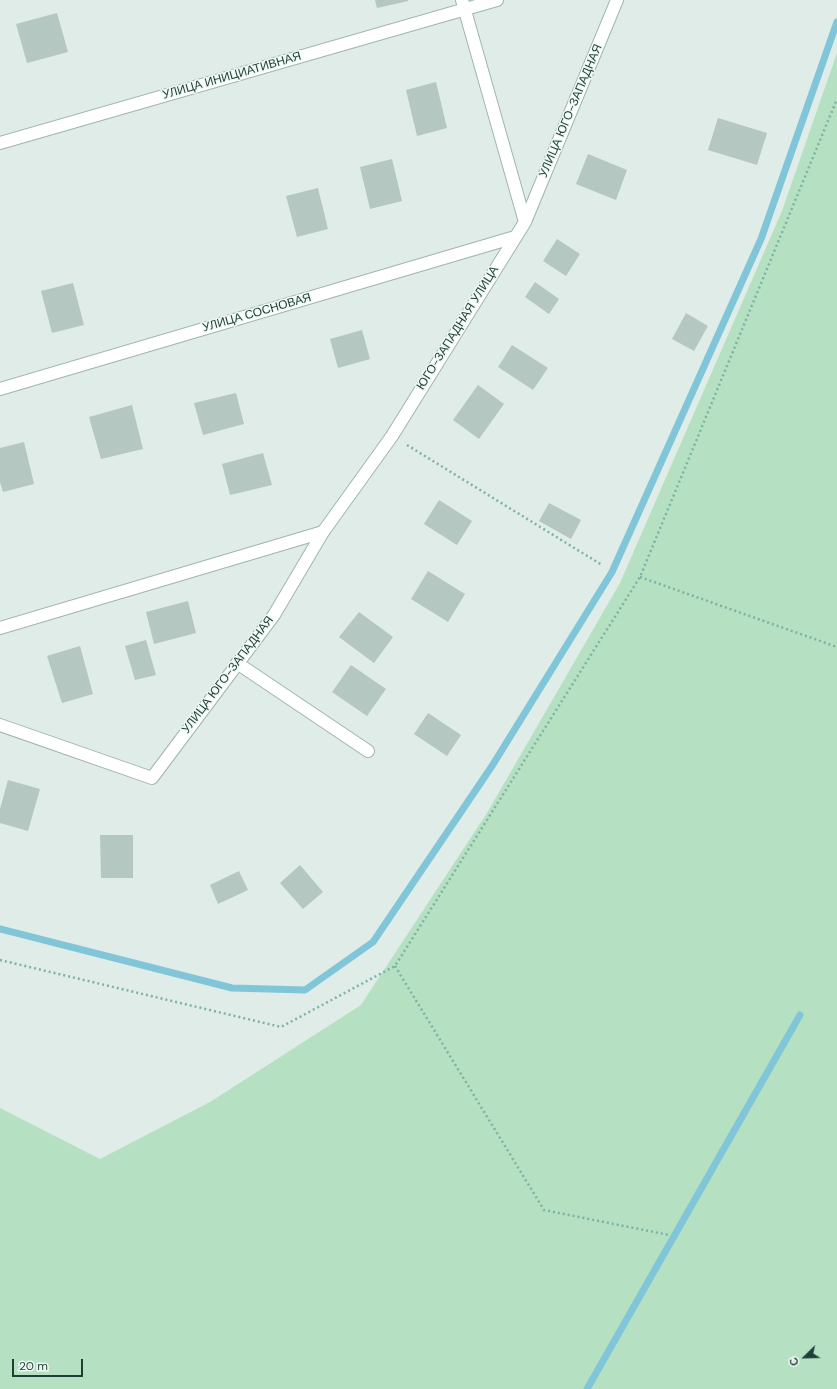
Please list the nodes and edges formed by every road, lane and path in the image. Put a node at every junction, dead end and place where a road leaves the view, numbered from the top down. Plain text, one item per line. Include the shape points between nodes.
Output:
1 (497, 0) edge
2 (617, 0) edge
3 (463, 5) edge
4 (837, 99) edge
5 (0, 143) edge
6 (525, 222) junction
7 (515, 237) junction
8 (0, 389) edge
9 (392, 436) junction
10 (323, 532) junction
11 (602, 565) dead end
12 (640, 577) junction
13 (0, 628) edge
14 (837, 647) edge
15 (237, 663) junction
16 (0, 725) edge
17 (368, 751) dead end
18 (0, 960) edge
19 (395, 966) junction
20 (669, 1235) dead end

1 - 3 street, УЛИЦА ИНИЦИАТИВНАЯ
2 - 6 street, УЛИЦА ЮГО-ЗАПАДНАЯ
3 - 5 street, УЛИЦА ИНИЦИАТИВНАЯ
3 - 6 street
4 - 12 path
6 - 7 street, ЮГО-ЗАПАДНАЯ УЛИЦА
7 - 8 street, УЛИЦА СОСНОВАЯ
7 - 9 street, ЮГО-ЗАПАДНАЯ УЛИЦА
9 - 10 street, УЛИЦА ЮГО-ЗАПАДНАЯ
9 - 11 path
10 - 13 street
10 - 15 street, УЛИЦА ЮГО-ЗАПАДНАЯ via 274,615
12 - 14 path
12 - 19 path
15 - 16 street, УЛИЦА ЮГО-ЗАПАДНАЯ via 152,778
15 - 17 street
18 - 19 path via 281,1027
19 - 20 path via 544,1210

